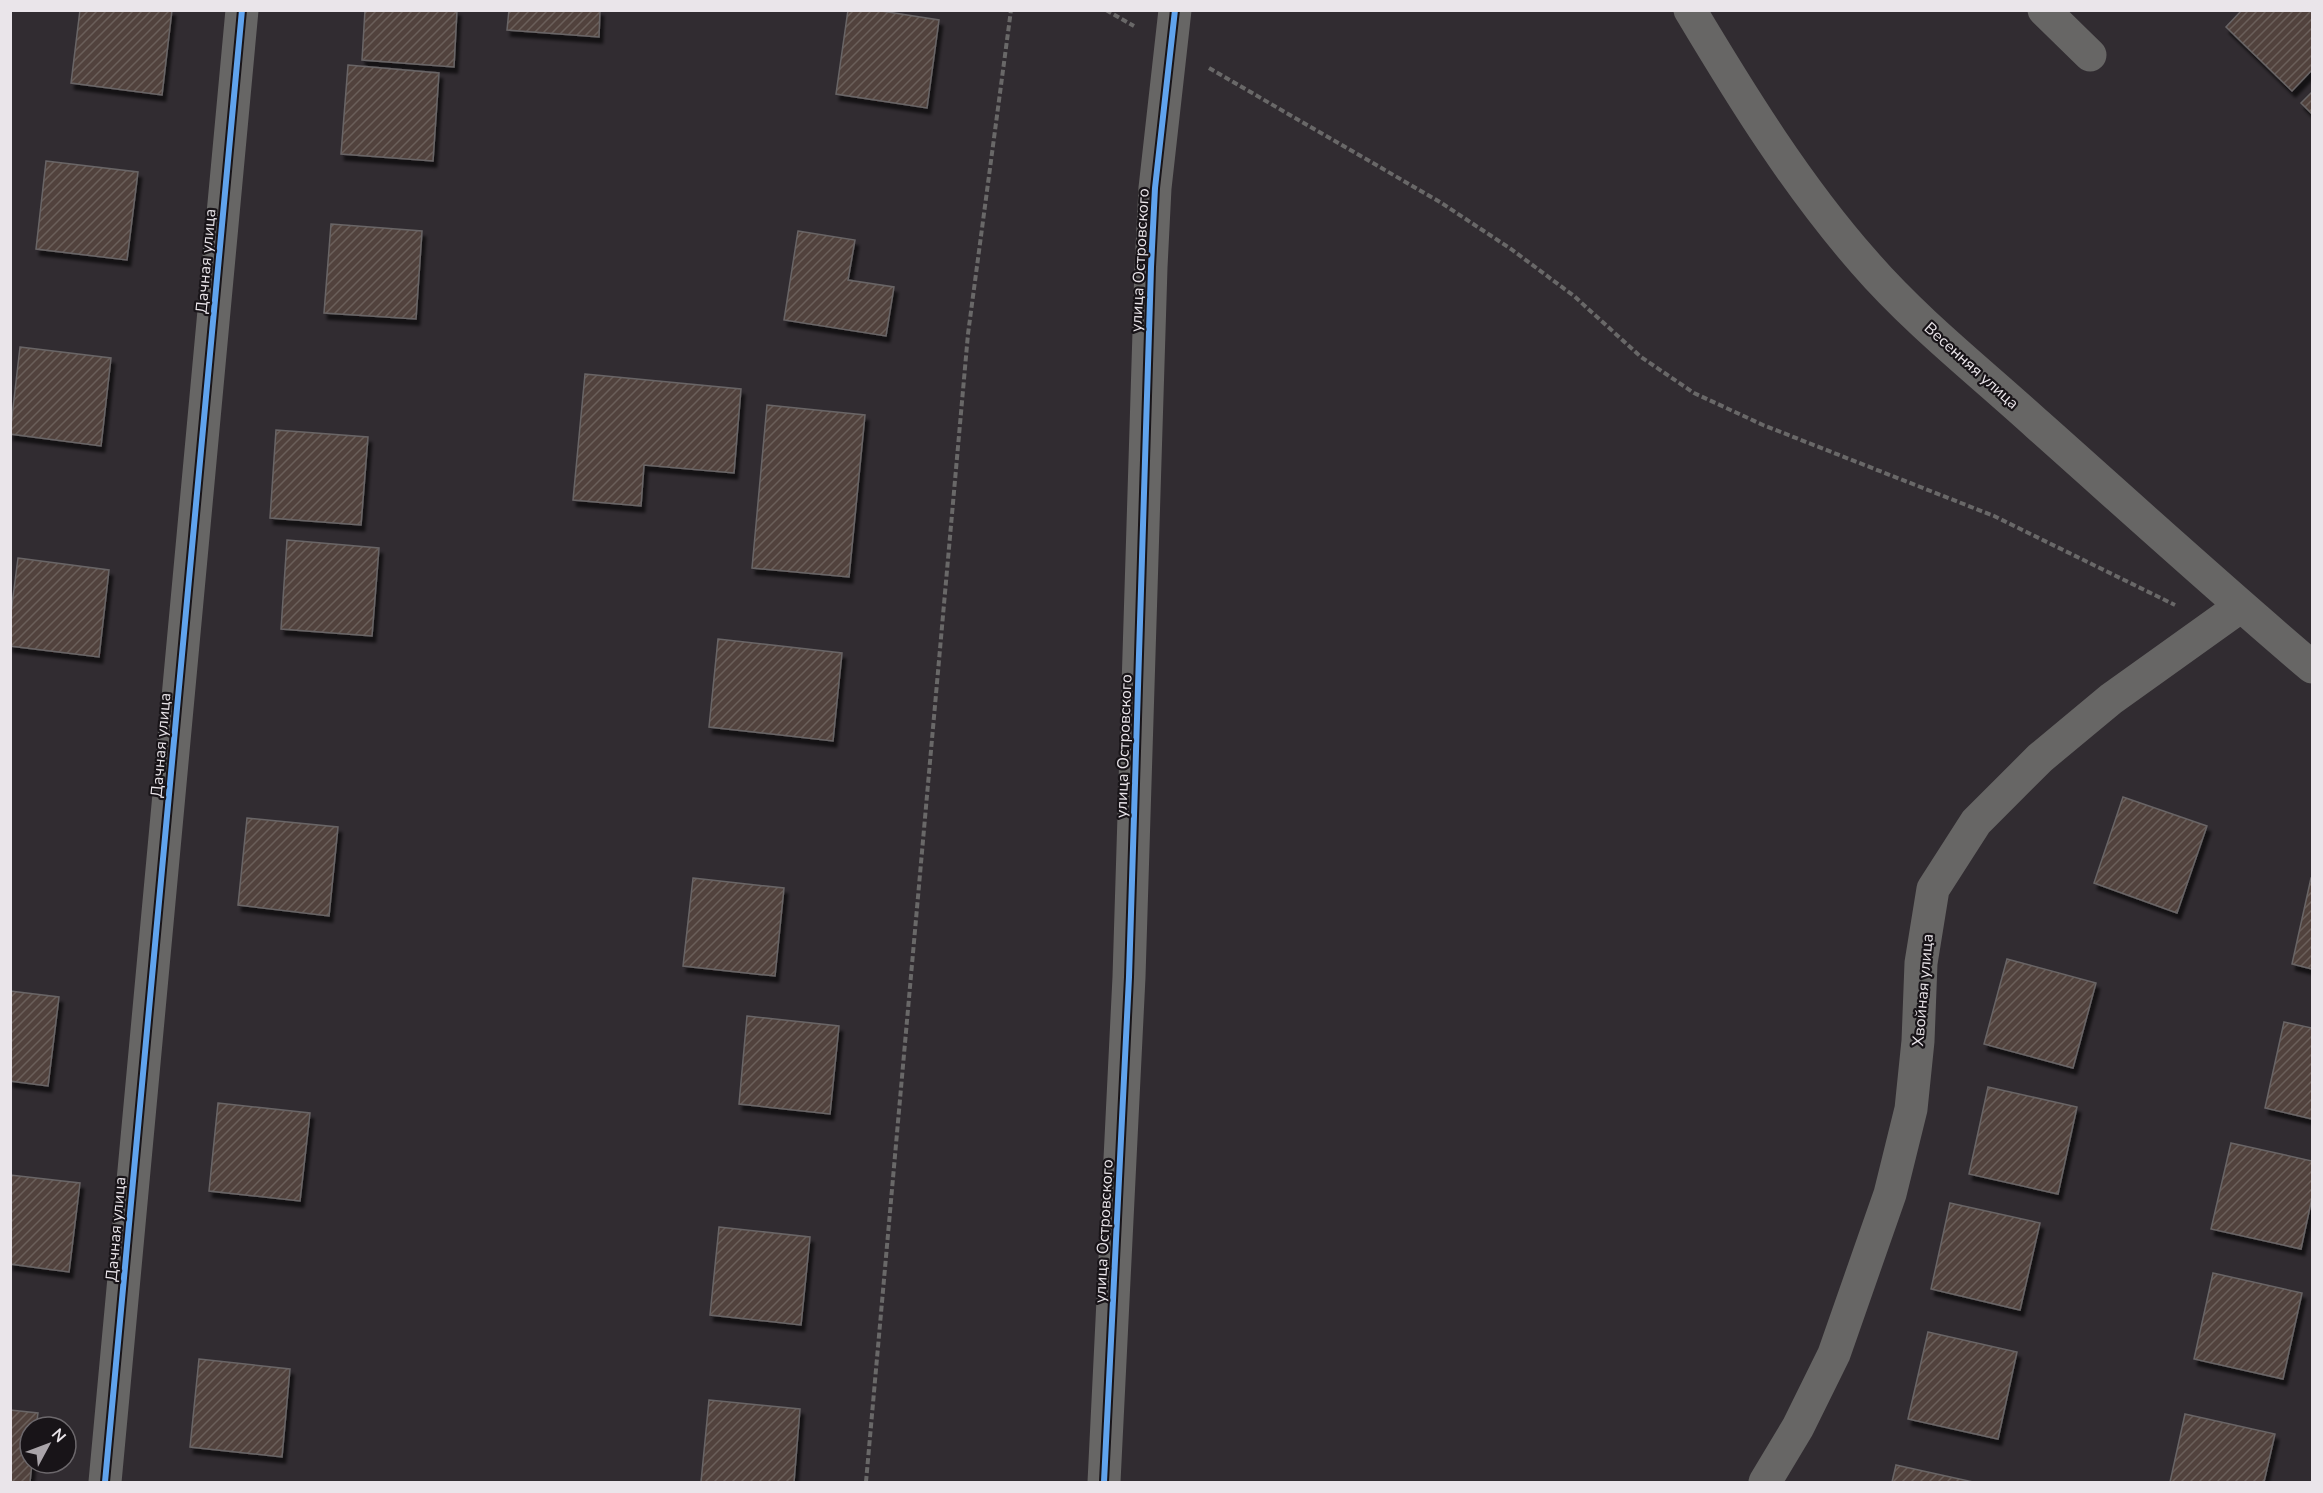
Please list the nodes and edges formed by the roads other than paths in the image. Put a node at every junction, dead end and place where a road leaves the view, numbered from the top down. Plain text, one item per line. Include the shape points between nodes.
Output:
1 (242, 10) edge
2 (1175, 10) edge
3 (1690, 10) edge
4 (2044, 10) edge
5 (2090, 55) dead end
6 (2228, 615) junction
7 (2313, 667) edge
8 (105, 1482) edge
9 (1104, 1482) edge
10 (1765, 1482) edge

1 - 8 street, Дачная улица
2 - 9 street, улица Островского via 1155,188 1151,267 1129,977
3 - 6 street, Весенняя улица via 1798,179 1864,262
4 - 5 street
6 - 7 street, Весенняя улица
6 - 10 street, Хвойная улица via 2111,699 2040,758 1976,822 1933,890 1921,963 1911,1110 1890,1194 1834,1354

